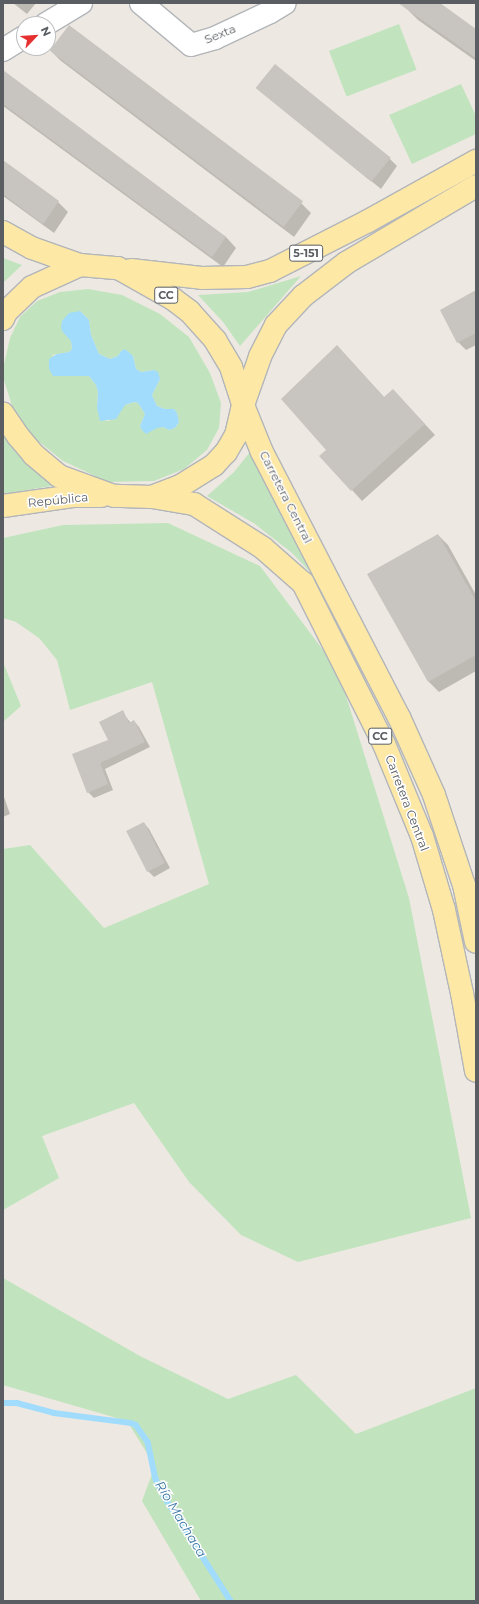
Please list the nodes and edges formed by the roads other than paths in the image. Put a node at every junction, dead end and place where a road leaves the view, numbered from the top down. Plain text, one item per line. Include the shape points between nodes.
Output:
1 (82, 3) edge
2 (141, 3) edge
3 (285, 3) edge
4 (56, 18) edge
5 (16, 43) edge
6 (3, 50) edge
7 (476, 161) edge
8 (476, 186) edge
9 (368, 222) junction
10 (3, 232) edge
11 (380, 242) junction
12 (80, 265) junction
13 (118, 268) junction
14 (3, 319) edge
15 (244, 405) junction
16 (3, 414) edge
17 (114, 496) junction
18 (152, 497) junction
19 (3, 506) edge
20 (476, 942) edge
21 (476, 1070) edge

1 - 4 street
2 - 3 street, Sexta via 191,45 215,38
5 - 6 street
7 - 9 main road, 5-151
8 - 11 main road, 5-151
9 - 11 main road
9 - 13 main road, 5-151 via 270,271 247,277 202,278
10 - 12 main road, CC via 32,248
11 - 15 main road, 5-151 via 346,263 303,296 276,325 260,357
12 - 13 main road, CC
12 - 14 main road, CC via 32,287 6,312
13 - 15 main road, CC via 190,312 216,340 231,367
15 - 18 main road, CC via 236,435 214,465 180,486
15 - 20 main road, Carretera Central / CC via 262,452 399,717 434,795 464,885
16 - 17 main road, CC via 34,455 59,476
17 - 18 main road, CC
17 - 19 main road, República / CC via 74,496
18 - 21 main road, Carretera Central / CC via 194,504 263,548 302,583 384,744 422,836 444,910

